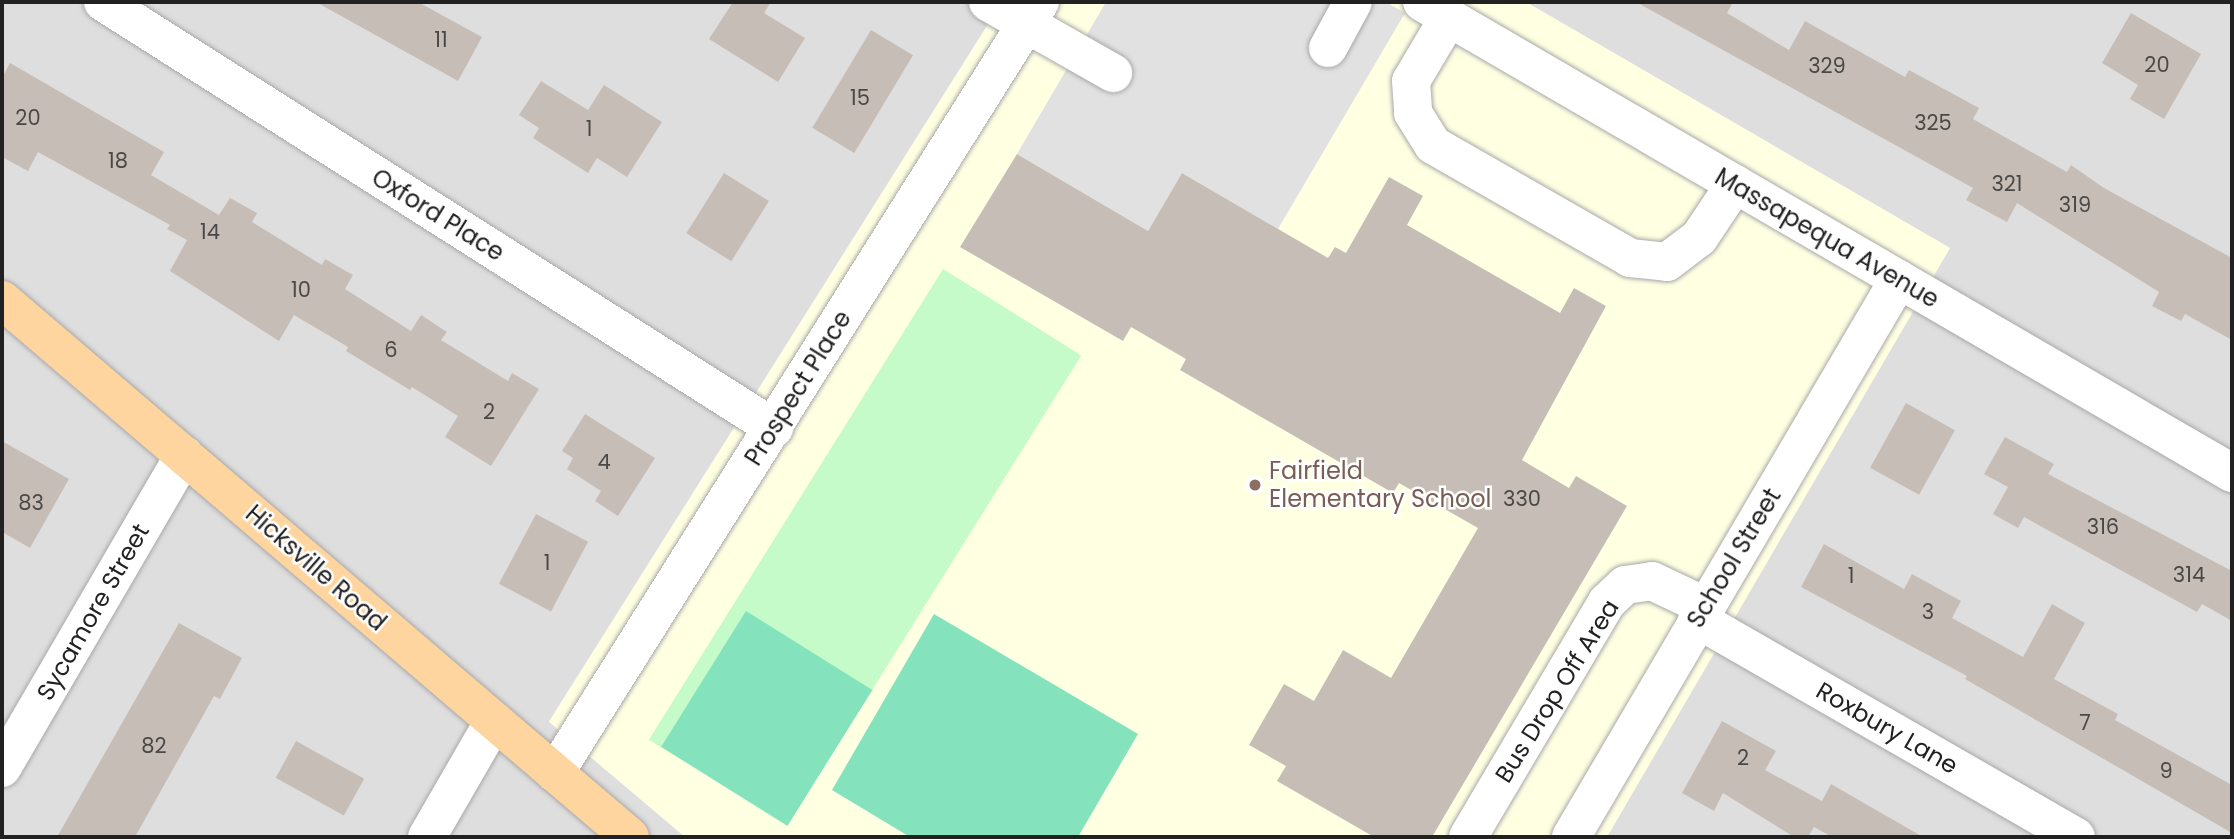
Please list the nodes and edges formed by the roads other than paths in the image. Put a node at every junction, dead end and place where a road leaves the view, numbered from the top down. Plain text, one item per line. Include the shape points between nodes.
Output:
1 (103, 2) edge
2 (988, 2) edge
3 (1353, 2) edge
4 (1436, 10) edge
5 (1032, 13) edge
6 (1328, 47) dead end
7 (1113, 73) dead end
8 (1735, 184) junction
9 (1899, 279) junction
10 (2, 300) edge
11 (774, 428) junction
12 (184, 455) junction
13 (2232, 473) edge
14 (1701, 612) junction
15 (494, 721) junction
16 (2, 768) edge
17 (555, 773) junction
18 (427, 837) edge
19 (630, 837) edge
20 (1468, 837) edge
21 (1570, 837) edge
22 (2076, 837) edge

1 - 11 street, Oxford Place
2 - 5 street
3 - 6 street
4 - 8 street, Massapequa Avenue
4 - 8 street via 1411,81 1413,113 1433,145 1445,152 1630,258 1667,262 1699,238
5 - 7 street
5 - 11 street, Prospect Place
8 - 9 street, Massapequa Avenue
9 - 13 street, Massapequa Avenue
9 - 14 street, School Street
10 - 12 main road, Hicksville Road
11 - 17 street, Prospect Place
12 - 15 main road, Hicksville Road
12 - 16 street, Sycamore Street
14 - 20 street, Bus Drop Off Area via 1651,581 1625,585 1607,602
14 - 21 street, School Street
14 - 22 street, Roxbury Lane
15 - 17 main road, Hicksville Road
15 - 18 street
17 - 19 main road, Hicksville Road

